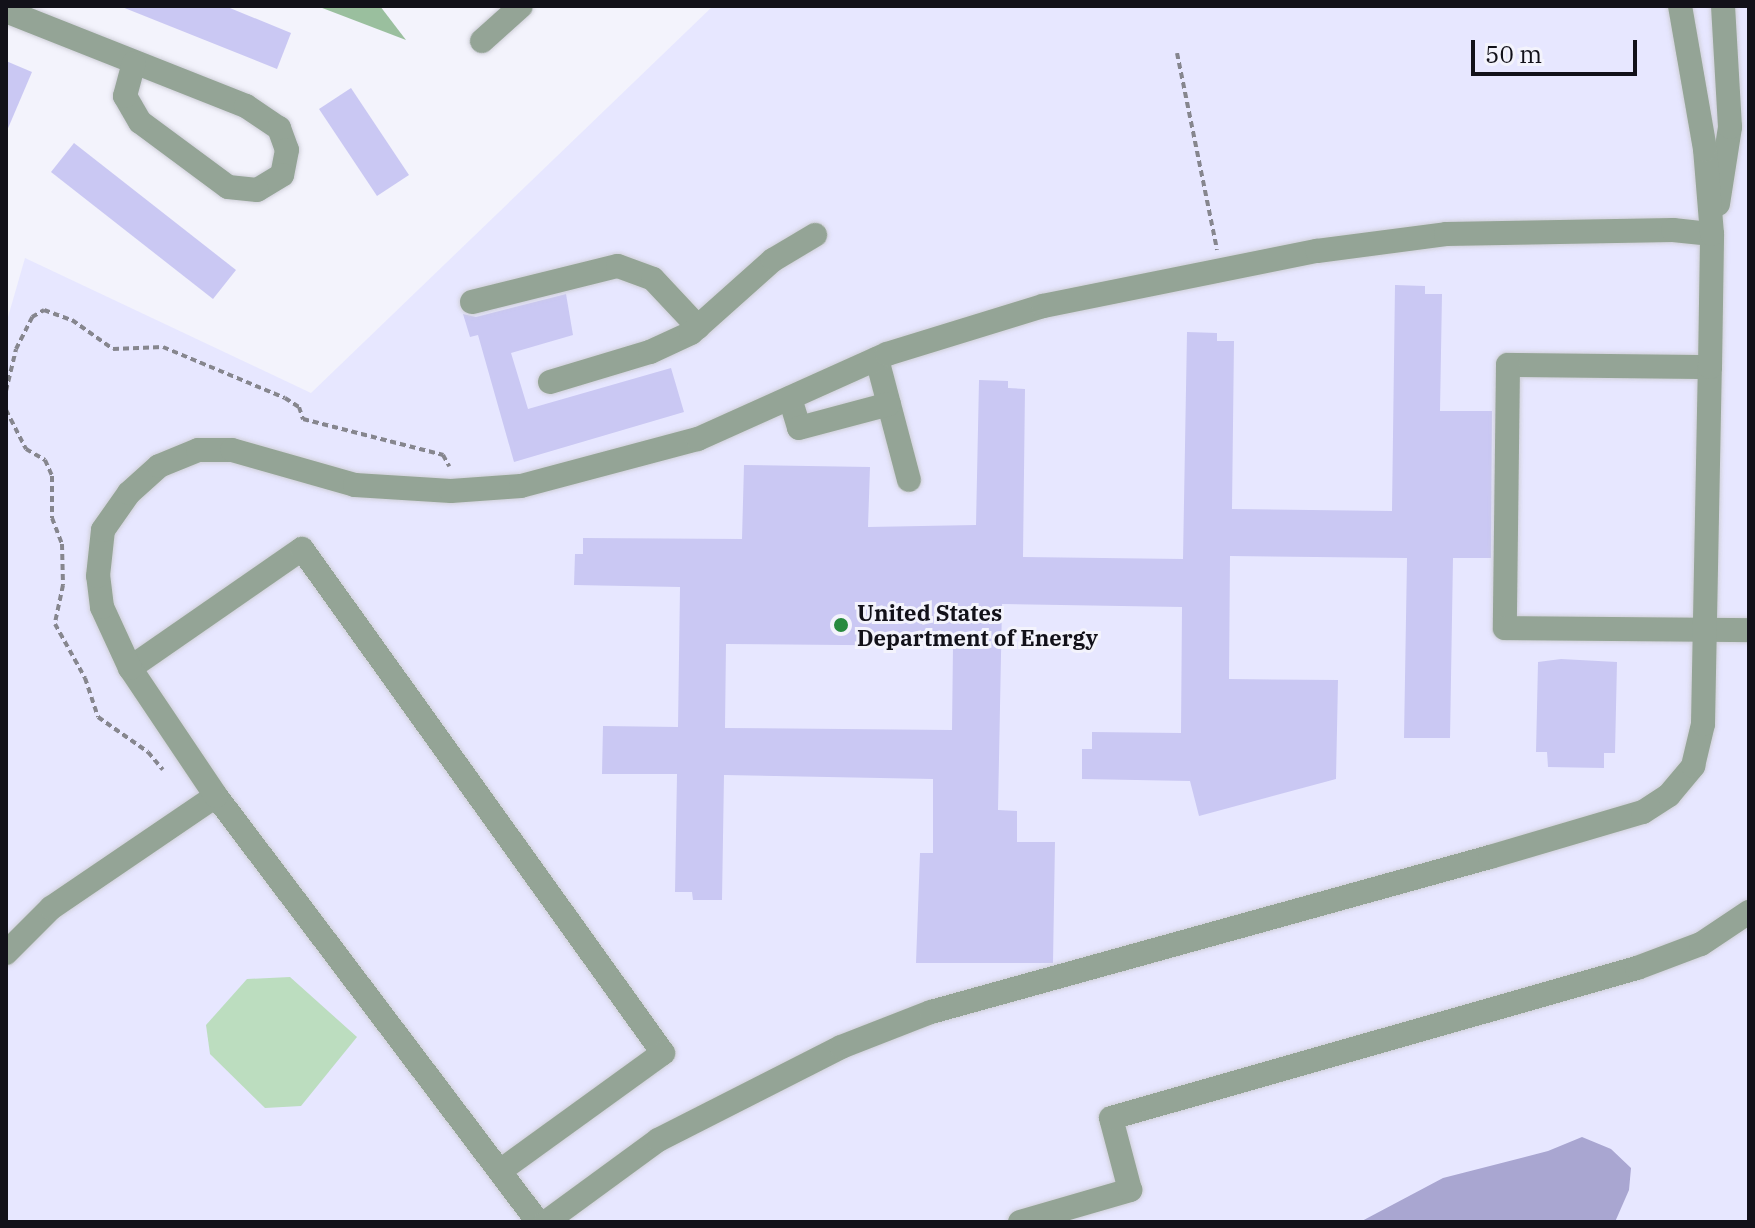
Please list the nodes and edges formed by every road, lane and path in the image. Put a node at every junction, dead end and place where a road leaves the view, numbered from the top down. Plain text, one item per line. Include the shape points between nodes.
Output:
1 (521, 6) edge
2 (1680, 6) edge
3 (1723, 6) edge
4 (6, 11) edge
5 (482, 41) dead end
6 (1177, 53) dead end
7 (134, 63) junction
8 (1712, 234) junction
9 (815, 235) dead end
10 (1221, 269) junction
11 (472, 302) dead end
12 (698, 327) junction
13 (877, 359) junction
14 (1710, 367) junction
15 (550, 382) dead end
16 (6, 391) edge
17 (790, 398) junction
18 (889, 404) junction
19 (6, 410) edge
20 (449, 466) dead end
21 (909, 480) dead end
22 (1749, 630) edge
23 (1705, 631) junction
24 (130, 668) junction
25 (163, 770) dead end
26 (216, 796) junction
27 (1749, 912) edge
28 (6, 953) edge
29 (500, 1171) junction
30 (538, 1222) edge
31 (546, 1222) edge
32 (1020, 1222) edge

1 - 5 street
2 - 8 street via 1701,116
3 - 8 street via 1730,127
4 - 7 street
6 - 10 path
7 - 7 street via 125,96 140,122 228,187 257,190 282,175 287,150 279,128 246,106
8 - 10 street via 1446,234
8 - 14 street
9 - 12 street via 773,260
10 - 13 street via 1043,306
11 - 12 street via 618,266 653,279
12 - 15 street via 650,352
13 - 17 street
13 - 18 street
14 - 23 street
14 - 23 street via 1508,365 1505,628
16 - 20 path via 16,349 32,317 44,310 72,320 113,349 163,347 285,398 299,407 303,419 443,455
17 - 18 street via 799,428
17 - 24 street via 698,439 521,486 451,491 355,485 232,450 185,455 159,466 129,493 103,530 98,576 102,607
18 - 21 street
19 - 25 path via 26,449 45,460 52,476 50,506 62,544 63,585 55,624 85,678 98,717 148,752
22 - 23 street
23 - 31 street via 1703,724 1693,766 1669,795 1643,812 931,1012 841,1047 658,1140
24 - 26 street
24 - 29 street via 302,549 663,1053
26 - 28 street via 51,908
26 - 29 street
27 - 32 street via 1701,944 1637,968 1111,1118 1130,1190
29 - 30 street

